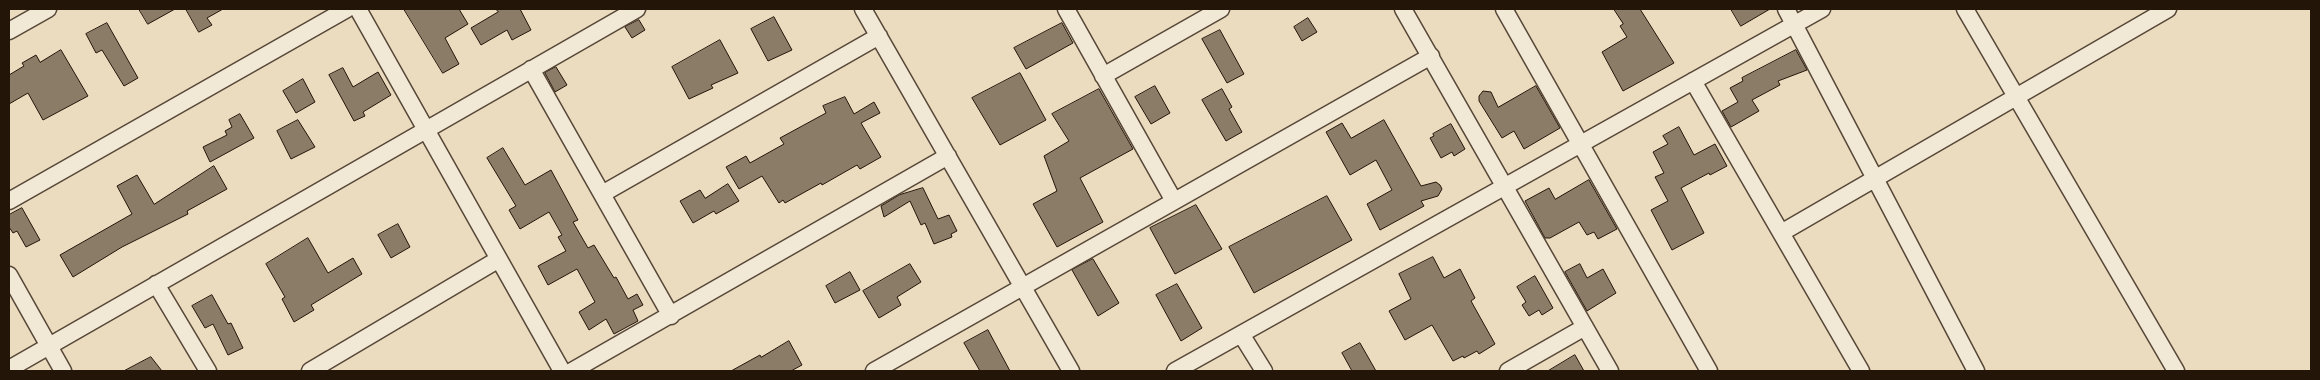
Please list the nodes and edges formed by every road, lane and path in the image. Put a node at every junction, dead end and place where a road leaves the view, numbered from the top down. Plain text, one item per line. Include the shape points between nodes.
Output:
1 (48, 9) edge
2 (347, 9) edge
3 (358, 9) edge
4 (637, 9) edge
5 (863, 9) edge
6 (1066, 9) edge
7 (1220, 9) edge
8 (1403, 9) edge
9 (1504, 9) edge
10 (1786, 9) edge
11 (1822, 9) edge
12 (1965, 9) edge
13 (2168, 9) edge
14 (1794, 24) junction
15 (9, 29) edge
16 (879, 36) junction
17 (1430, 56) junction
18 (531, 69) junction
19 (1103, 76) junction
20 (1692, 81) junction
21 (2016, 97) junction
22 (426, 130) junction
23 (1580, 144) junction
24 (948, 156) junction
25 (1875, 178) junction
26 (1504, 186) junction
27 (602, 194) junction
28 (1174, 201) junction
29 (9, 202) edge
30 (1780, 233) junction
31 (499, 259) junction
32 (9, 275) edge
33 (156, 284) junction
34 (1023, 287) junction
35 (671, 316) junction
36 (1584, 327) junction
37 (1241, 334) junction
38 (49, 346) junction
39 (9, 369) edge
40 (63, 371) edge
41 (208, 371) edge
42 (310, 371) edge
43 (562, 371) edge
44 (572, 371) edge
45 (874, 371) edge
46 (1071, 371) edge
47 (1175, 371) edge
48 (1264, 371) edge
49 (1508, 371) edge
50 (1610, 371) edge
51 (1708, 371) edge
52 (1861, 371) edge
53 (1976, 371) edge
54 (2176, 371) edge

1 - 15 street
2 - 29 street
3 - 22 street
4 - 18 street
5 - 16 street
6 - 19 street
7 - 19 street
8 - 17 street
9 - 23 street
10 - 14 street
11 - 14 street
12 - 21 street
13 - 21 street
14 - 20 street
14 - 25 street
16 - 24 street
16 - 27 street
17 - 26 street
17 - 28 street
18 - 22 street
18 - 27 street
19 - 28 street
20 - 23 street
20 - 30 street
21 - 25 street
21 - 54 street
22 - 31 street
22 - 33 street
23 - 26 street
23 - 51 street
24 - 34 street
24 - 35 street
25 - 30 street
25 - 53 street
26 - 36 street
26 - 37 street
27 - 35 street
28 - 34 street
30 - 52 street
31 - 42 street
31 - 43 street
32 - 38 street
33 - 38 street
33 - 41 street
34 - 45 street
34 - 46 street
35 - 44 street
36 - 49 street
36 - 50 street
37 - 47 street
37 - 48 street
38 - 39 street
38 - 40 street

